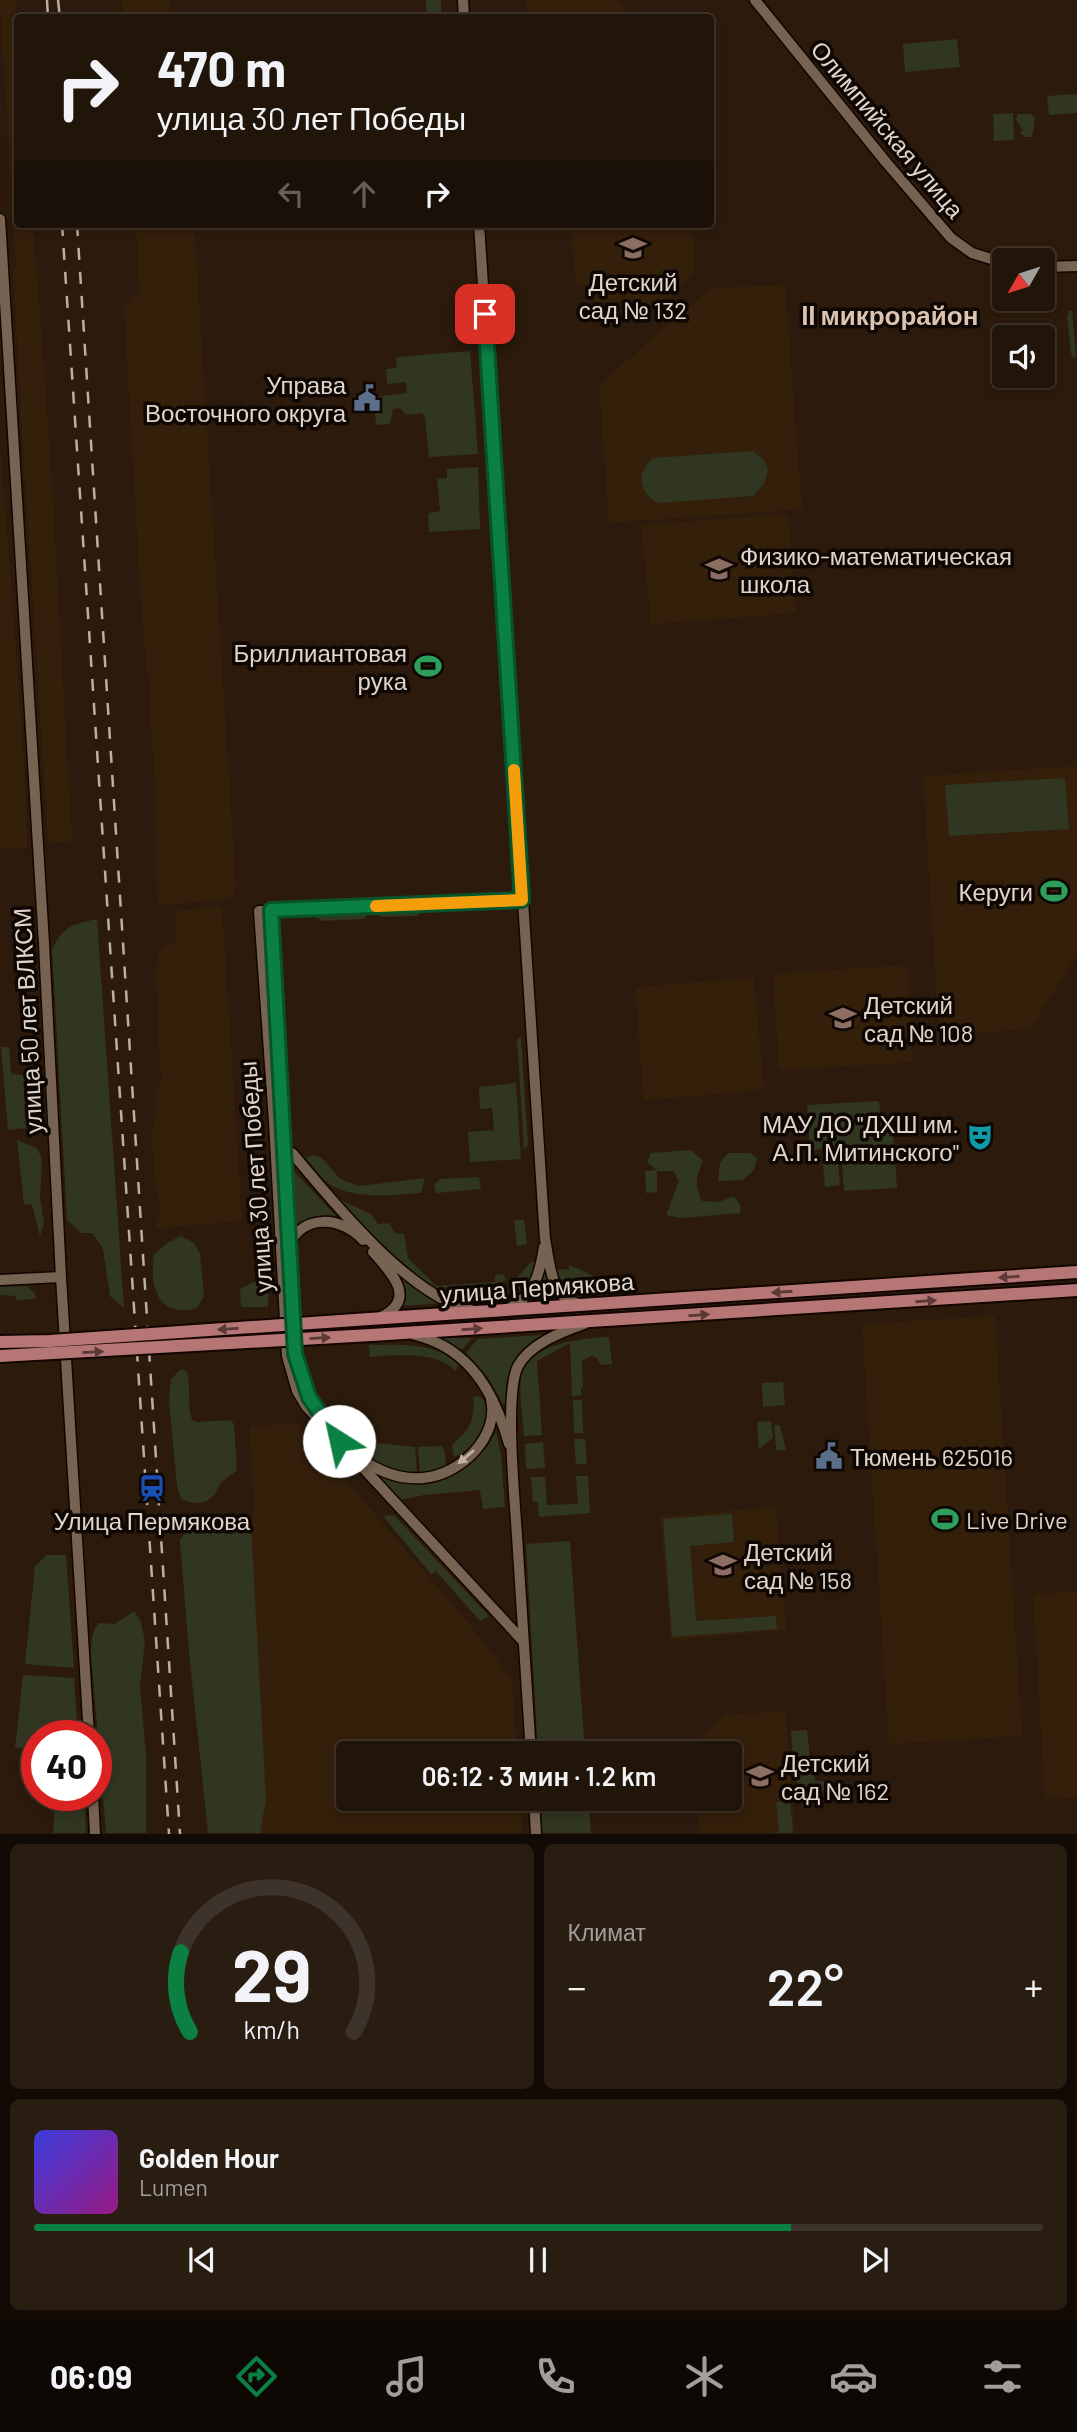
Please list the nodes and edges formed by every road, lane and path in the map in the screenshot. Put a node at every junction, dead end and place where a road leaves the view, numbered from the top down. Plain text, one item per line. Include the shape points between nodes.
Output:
1 (755, 0) edge
2 (0, 219) edge
3 (478, 228) edge
4 (992, 260) edge
5 (1077, 266) edge
6 (1055, 267) edge
7 (522, 900) junction
8 (271, 910) junction
9 (280, 1149) junction
10 (358, 1235) junction
11 (545, 1239) junction
12 (289, 1246) junction
13 (1077, 1272) edge
14 (61, 1277) junction
15 (0, 1280) edge
16 (1077, 1290) edge
17 (587, 1305) junction
18 (504, 1310) junction
19 (482, 1312) junction
20 (374, 1319) junction
21 (597, 1321) junction
22 (403, 1333) junction
23 (0, 1342) edge
24 (0, 1356) edge
25 (491, 1399) junction
26 (335, 1437) junction
27 (344, 1446) junction
28 (512, 1458) junction
29 (523, 1641) junction
30 (88, 1720) edge
31 (530, 1741) edge
32 (94, 1811) edge
33 (535, 1811) edge
34 (95, 1833) edge
35 (536, 1833) edge

1 - 4 street, Олимпийская улица via 951,237 972,253
2 - 14 street, улица 50 лет ВЛКСМ
3 - 7 street
5 - 6 street
7 - 8 street, улица 30 лет Победы
7 - 11 street
8 - 9 street, улица 30 лет Победы
8 - 9 street, улица 30 лет Победы via 259,911
9 - 10 street
9 - 12 street, улица 30 лет Победы
9 - 19 street via 293,1154 384,1255 412,1279 447,1301
9 - 26 street, улица 30 лет Победы via 290,1373 301,1400
10 - 12 street via 339,1224 316,1222 297,1234
10 - 20 street via 392,1273 399,1288 392,1311
11 - 17 street via 557,1290 572,1303
11 - 18 street via 532,1289
12 - 26 street, улица 30 лет Победы via 295,1354 309,1397
13 -> 17 main road, улица Пермякова
14 - 15 street
14 - 30 street, улица 50 лет ВЛКСМ
21 -> 16 main road, улица Пермякова
17 - 18 main road, улица Пермякова
18 - 19 main road, улица Пермякова
19 - 20 main road, улица Пермякова
20 -> 23 main road, улица Пермякова, bridge
22 -> 21 main road, улица Пермякова
21 - 28 street via 553,1337 527,1354 517,1367
24 -> 22 main road, улица Пермякова, bridge
22 - 25 street via 429,1339 460,1356
25 -> 27 street via 493,1420 485,1439 438,1475 391,1475
25 - 28 street
26 - 27 street, улица 30 лет Победы
27 - 29 street, улица 30 лет Победы
28 - 29 street
29 - 31 street
32 - 34 street
33 - 35 street

